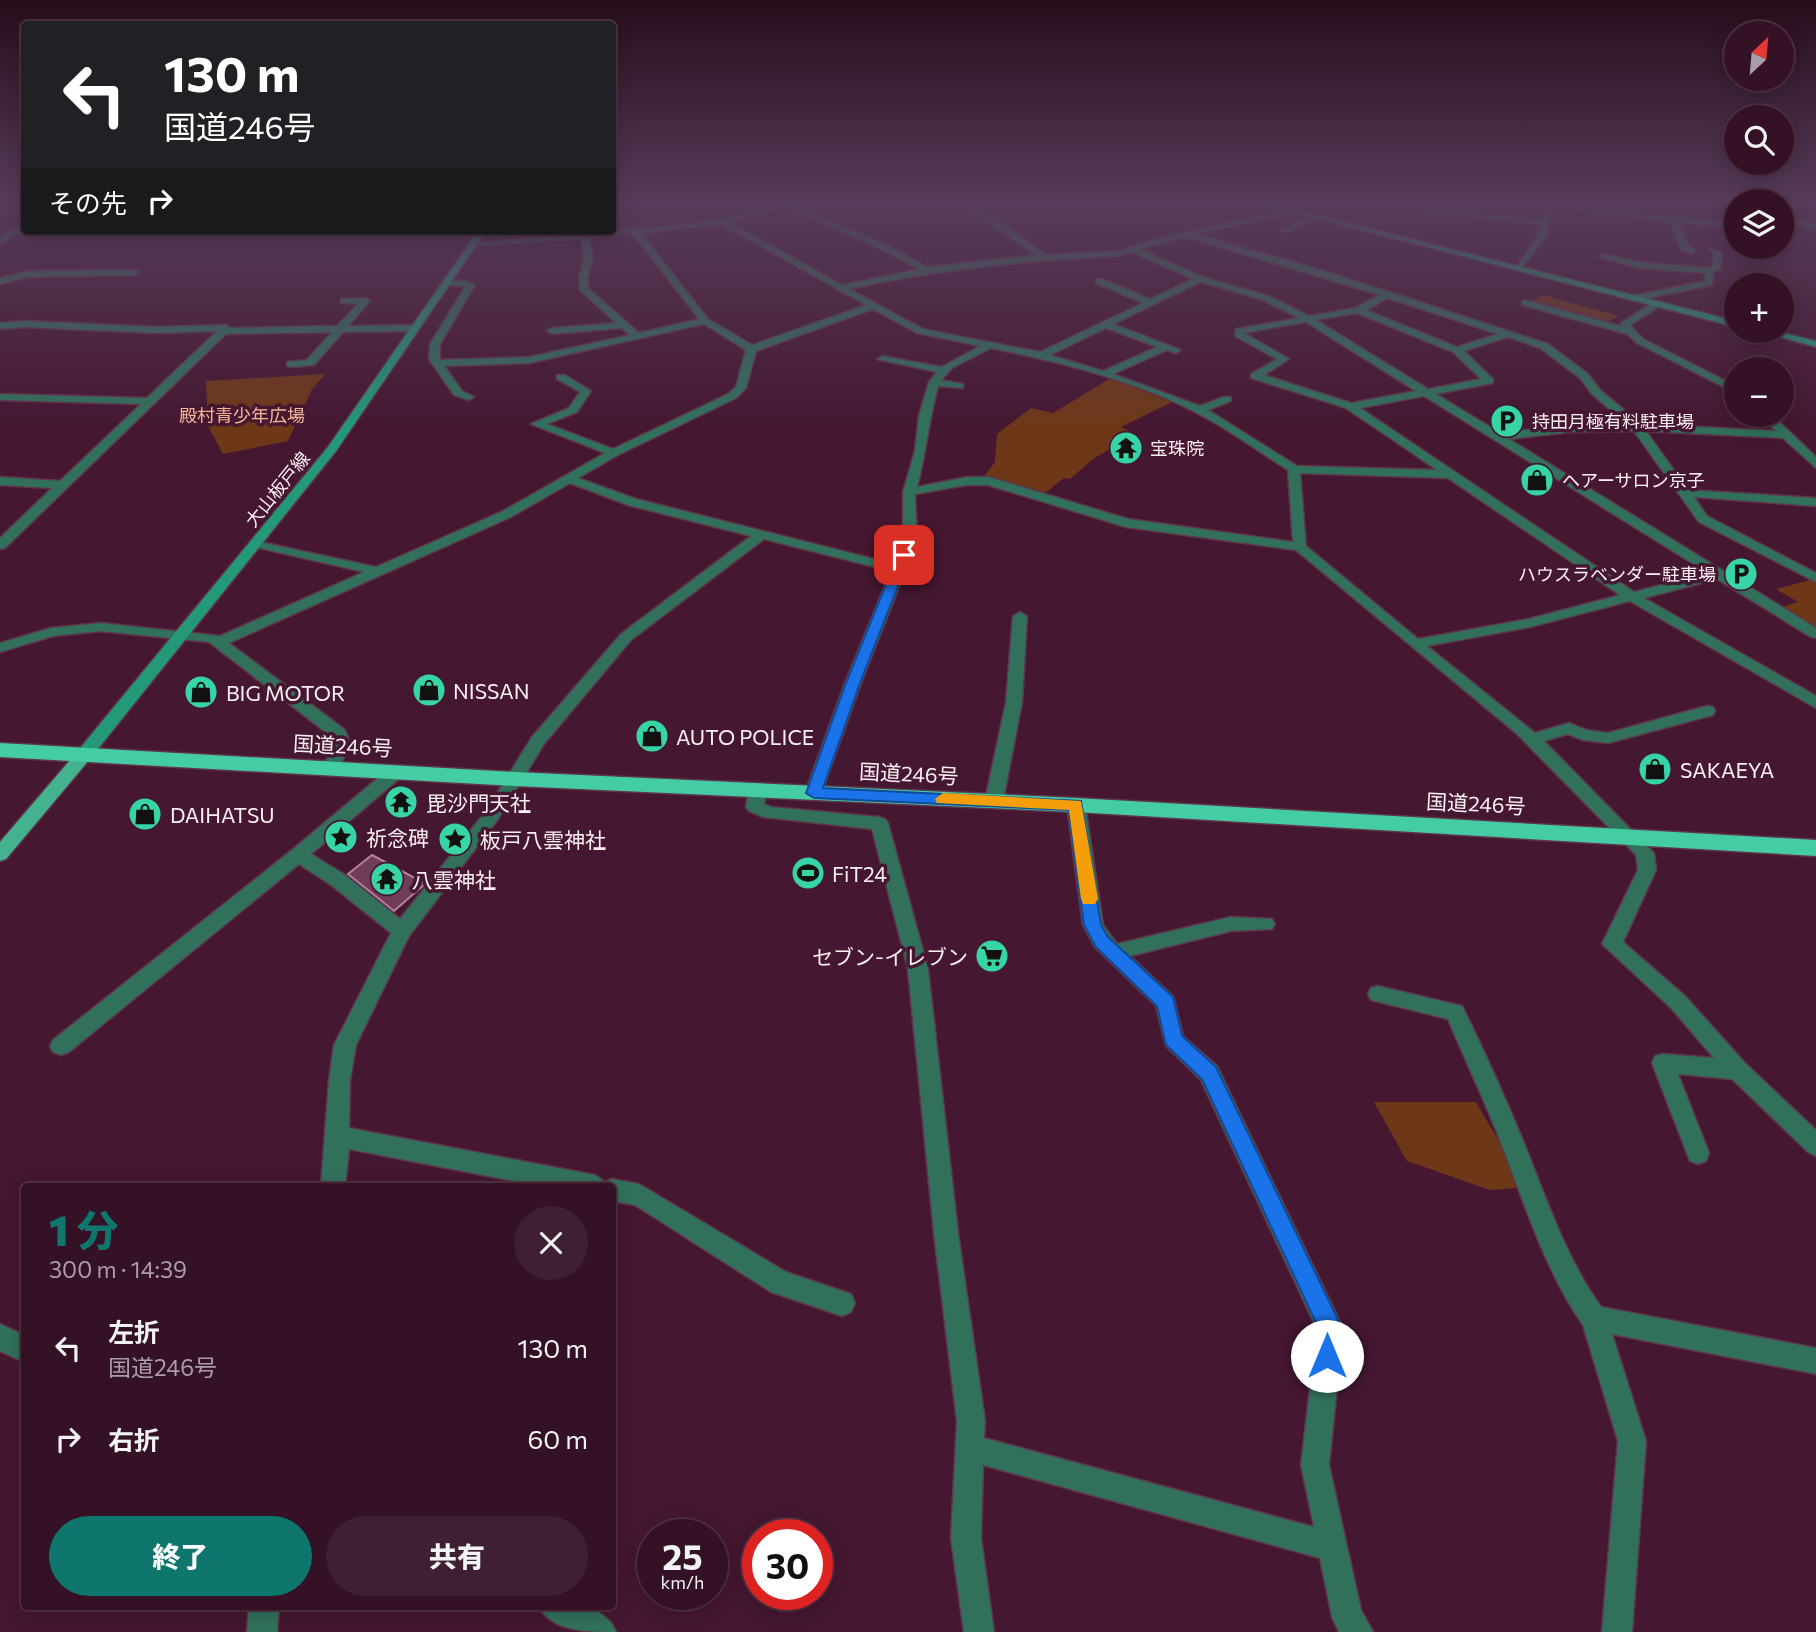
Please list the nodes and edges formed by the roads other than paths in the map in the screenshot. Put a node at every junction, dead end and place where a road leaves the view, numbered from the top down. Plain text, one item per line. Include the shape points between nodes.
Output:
1 (450, 277) edge
2 (584, 277) edge
3 (671, 277) edge
4 (822, 277) edge
5 (892, 277) edge
6 (1196, 277) edge
7 (1335, 277) edge
8 (1554, 277) edge
9 (1709, 277) edge
10 (1200, 279) junction
11 (1098, 281) dead end
12 (445, 284) junction
13 (841, 288) junction
14 (1388, 294) junction
15 (1634, 298) junction
16 (379, 300) dead end
17 (344, 301) dead end
18 (365, 301) junction
19 (1149, 302) junction
20 (1525, 303) dead end
21 (1657, 304) junction
22 (872, 306) junction
23 (1469, 308) dead end
24 (1358, 310) junction
25 (1454, 315) junction
26 (1307, 318) junction
27 (705, 321) junction
28 (1724, 321) edge
29 (624, 325) junction
30 (1107, 325) junction
31 (0, 326) edge
32 (415, 328) junction
33 (340, 329) junction
34 (223, 331) junction
35 (552, 331) dead end
36 (1627, 331) junction
37 (1511, 333) junction
38 (636, 335) junction
39 (1794, 338) edge
40 (1816, 344) edge
41 (989, 345) junction
42 (751, 349) junction
43 (1457, 350) junction
44 (1041, 355) junction
45 (882, 359) dead end
46 (437, 363) junction
47 (291, 364) dead end
48 (1104, 374) junction
49 (937, 376) junction
50 (565, 382) dead end
51 (1724, 384) edge
52 (959, 386) dead end
53 (1427, 393) junction
54 (0, 397) edge
55 (469, 397) dead end
56 (1227, 399) dead end
57 (150, 401) junction
58 (1350, 406) junction
59 (1200, 410) junction
60 (1637, 427) junction
61 (1778, 427) edge
62 (1786, 435) junction
63 (1497, 437) junction
64 (614, 453) junction
65 (1816, 464) edge
66 (1294, 469) junction
67 (1450, 474) junction
68 (569, 479) junction
69 (0, 481) edge
70 (63, 485) junction
71 (909, 492) junction
72 (1684, 493) junction
73 (1816, 502) edge
74 (762, 534) junction
75 (256, 543) junction
76 (0, 545) edge
77 (1300, 548) junction
78 (899, 569) junction
79 (376, 571) junction
80 (1720, 574) junction
81 (1816, 578) edge
82 (1629, 595) junction
83 (1020, 616) dead end
84 (179, 634) junction
85 (1816, 634) edge
86 (221, 642) junction
87 (1415, 644) junction
88 (0, 648) edge
89 (1816, 703) edge
90 (1707, 711) dead end
91 (1532, 739) junction
92 (0, 750) edge
93 (83, 756) junction
94 (328, 769) junction
95 (396, 772) junction
96 (515, 779) junction
97 (758, 790) junction
98 (814, 793) junction
99 (994, 801) junction
100 (1076, 805) junction
101 (1630, 836) junction
102 (1816, 848) edge
103 (0, 854) edge
104 (298, 855) junction
105 (1265, 924) dead end
106 (402, 931) junction
107 (1115, 952) junction
108 (1378, 994) dead end
109 (61, 1046) dead end
110 (1737, 1070) junction
111 (340, 1137) junction
112 (1816, 1145) edge
113 (1698, 1153) dead end
114 (334, 1183) edge
115 (579, 1183) edge
116 (616, 1191) edge
117 (842, 1303) dead end
118 (1594, 1318) junction
119 (0, 1337) edge
120 (21, 1348) edge
121 (1816, 1361) edge
122 (970, 1448) junction
123 (1332, 1547) junction
124 (264, 1610) edge
125 (561, 1610) edge
126 (262, 1632) edge
127 (601, 1632) edge
128 (979, 1632) edge
129 (1358, 1632) edge
130 (1617, 1632) edge

1 - 12 main road, 大山板戸線
2 - 29 street via 585,290
3 - 27 street
4 - 13 street
5 - 13 street
6 - 10 street
7 - 14 street
8 - 15 main road
9 - 15 street via 1709,283
10 - 19 street
10 - 26 street via 1266,298
11 - 19 street
12 - 32 main road, 大山板戸線
12 - 46 street via 471,285 435,344
13 - 22 street
14 - 24 street
14 - 25 street
15 - 21 main road
16 - 18 street
17 - 18 street
18 - 33 street
19 - 30 street
20 - 36 street
21 - 28 main road
21 - 36 street via 1624,325
22 - 41 street via 920,331
22 - 42 street
23 - 25 street
24 - 26 street
24 - 43 street
25 - 37 street
26 - 53 street
26 - 58 street via 1239,331 1284,359 1255,376
27 - 38 street
27 - 42 street
29 - 35 street
29 - 38 street
30 - 44 street
30 - 48 street via 1170,349
31 - 34 street via 226,328
32 - 33 street
32 - 75 main road, 大山板戸線 via 332,449
33 - 34 street
33 - 47 street via 315,363
34 - 57 street
36 - 51 street
37 - 43 street
37 - 60 street via 1544,346 1584,376
38 - 46 street via 529,359
39 - 40 main road
41 - 44 street
41 - 49 street
42 - 64 street via 741,388 732,396
43 - 53 street via 1489,381
44 - 48 street
45 - 49 street
46 - 55 street via 458,393
48 - 59 street
49 - 52 street
49 - 71 street
50 - 64 street via 586,391 573,410 533,422
53 - 58 street
53 - 63 street
54 - 57 street
56 - 59 street
57 - 70 street
58 - 67 street
59 - 66 street
60 - 62 street
60 - 63 street via 1551,428
60 - 72 street
61 - 62 street
62 - 65 street
63 - 80 street
64 - 68 street
66 - 67 street
66 - 77 street
67 - 82 street
68 - 74 street via 632,502
68 - 79 street via 507,513
69 - 70 street
70 - 76 street
71 - 77 street via 989,481 1126,523
71 - 78 street via 910,541
72 - 73 street
72 - 81 street via 1703,519
74 - 78 street
74 - 96 street via 626,637 527,755
75 - 79 street
75 - 84 main road, 大山板戸線
77 - 87 street
78 - 98 street
79 - 86 street
80 - 82 street
80 - 85 street
82 - 87 street via 1530,623
82 - 89 street
83 - 99 street via 1014,702
84 - 86 street
84 - 88 street via 101,627 51,632
84 - 93 main road, 大山板戸線
86 - 94 street via 338,733 341,749
87 - 91 street
90 - 91 street via 1608,738 1569,729
91 - 101 street
92 - 93 highway, 国道246号
93 - 94 highway, 国道246号
93 - 103 main road
94 - 95 highway, 国道246号
95 - 96 highway, 国道246号
95 - 104 street
96 - 97 highway, 国道246号
96 - 106 street via 492,816
97 - 98 highway, 国道246号
97 - 122 street via 755,807 769,813 879,823 918,969 971,1421
98 - 99 highway, 国道246号
99 - 100 highway, 国道246号
100 - 101 highway, 国道246号
100 - 107 street via 1093,925 1102,942
101 - 102 highway, 国道246号
101 - 110 street via 1645,853 1647,870 1612,944 1678,1003
104 - 106 street
104 - 109 street
105 - 107 street via 1231,924
106 - 111 street via 345,1045 340,1063
107 - 123 street via 1166,1002 1173,1040 1209,1073 1331,1328 1315,1465
108 - 118 street via 1455,1013 1537,1209
110 - 112 street
110 - 113 street via 1663,1063
111 - 114 street
111 - 115 street
116 - 117 street via 639,1195 780,1283
118 - 121 street
118 - 130 street via 1632,1441
119 - 120 street
122 - 123 street
122 - 128 street via 966,1538
123 - 129 street via 1347,1617
124 - 126 street
125 - 127 street

